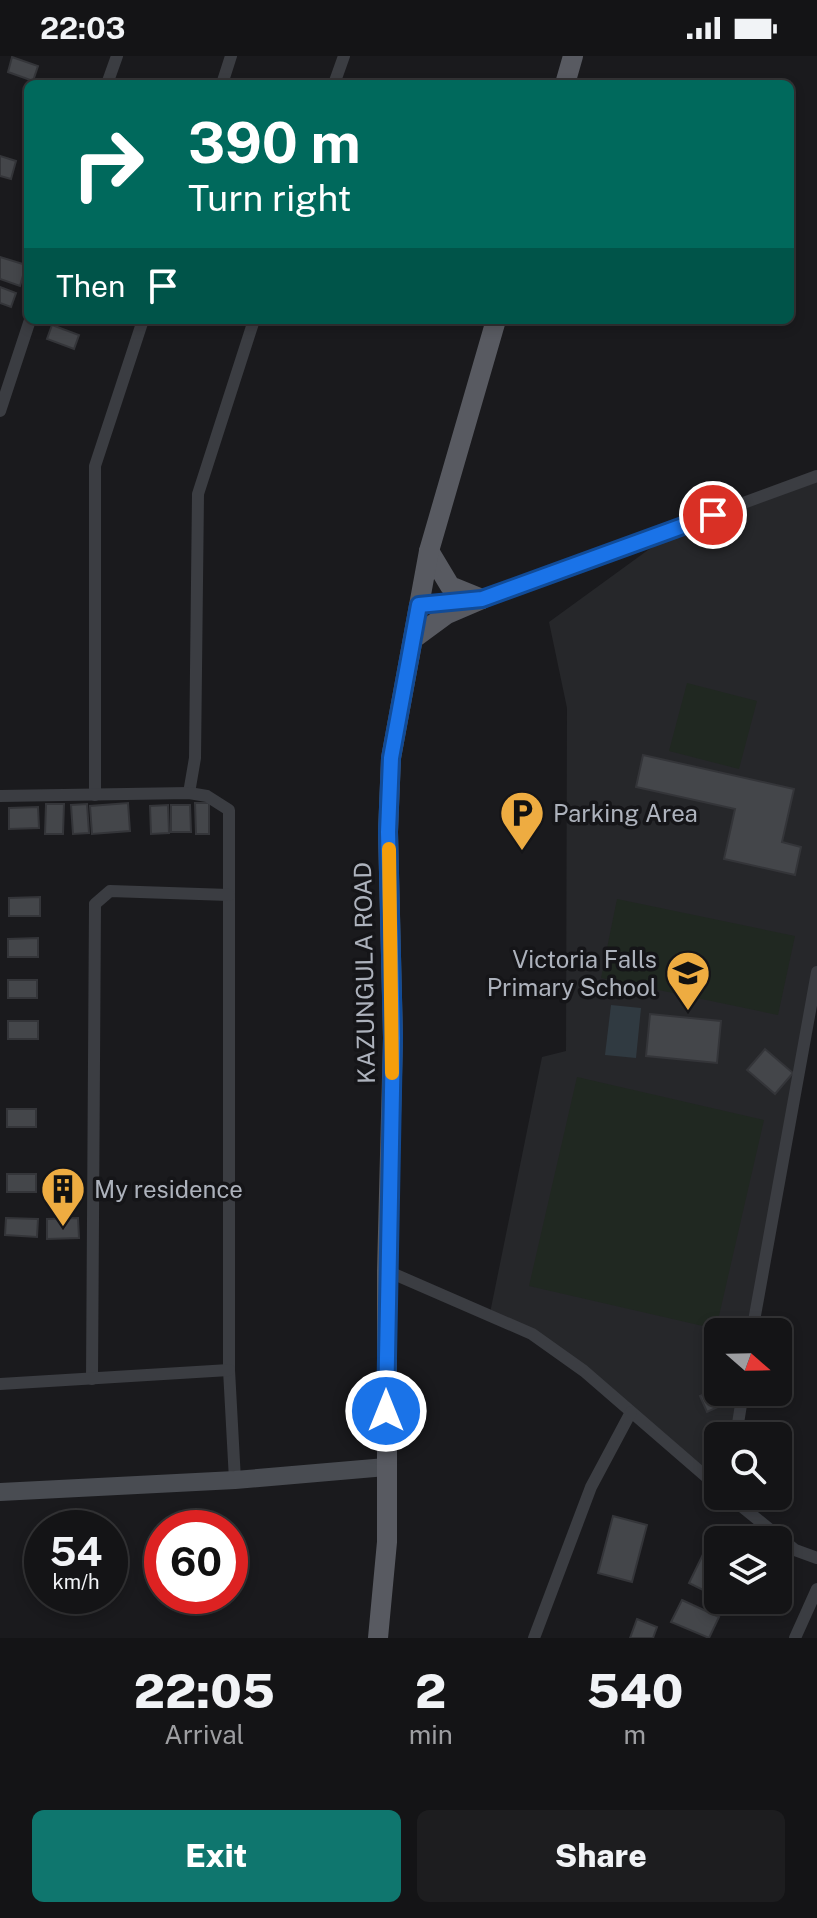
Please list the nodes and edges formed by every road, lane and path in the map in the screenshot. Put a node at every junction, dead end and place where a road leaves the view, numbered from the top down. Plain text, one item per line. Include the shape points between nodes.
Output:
1 (117, 56) edge
2 (231, 56) edge
3 (344, 56) edge
4 (573, 56) edge
5 (108, 80) edge
6 (223, 80) edge
7 (335, 80) edge
8 (566, 80) edge
9 (29, 324) edge
10 (142, 324) edge
11 (253, 324) edge
12 (495, 324) edge
13 (0, 411) edge
14 (817, 476) edge
15 (429, 551) junction
16 (482, 599) junction
17 (419, 605) junction
18 (413, 639) junction
19 (189, 793) junction
20 (95, 795) junction
21 (0, 796) edge
22 (229, 895) junction
23 (817, 972) edge
24 (387, 1271) junction
25 (755, 1318) edge
26 (229, 1370) junction
27 (92, 1379) junction
28 (0, 1384) edge
29 (631, 1412) junction
30 (386, 1467) junction
31 (704, 1475) edge
32 (235, 1480) junction
33 (0, 1492) edge
34 (746, 1510) edge
35 (817, 1558) edge
36 (817, 1589) edge
37 (378, 1638) edge
38 (534, 1638) edge
39 (795, 1638) edge

1 - 5 street
2 - 6 street
3 - 7 street
4 - 8 main road
9 - 13 street
10 - 20 street via 95,466
11 - 19 street via 198,494 195,758
12 - 15 main road, KAZUNGULA ROAD
14 - 16 street
15 - 16 main road via 450,586
15 - 17 main road, KAZUNGULA ROAD
16 - 17 street
16 - 18 main road via 447,614
17 - 18 main road, KAZUNGULA ROAD
18 - 24 main road, KAZUNGULA ROAD via 391,758 393,1038
19 - 20 street
19 - 22 street via 207,796 229,810
20 - 21 street
22 - 26 street
22 - 27 street via 110,891 95,904
23 - 25 street
24 - 29 street via 532,1334
24 - 30 main road, KAZUNGULA ROAD
26 - 27 street
26 - 32 street
27 - 28 street
29 - 31 street
29 - 38 street via 591,1487
30 - 32 street
30 - 37 main road, KAZUNGULA ROAD via 387,1542
32 - 33 street
34 - 35 street via 795,1550
36 - 39 street

